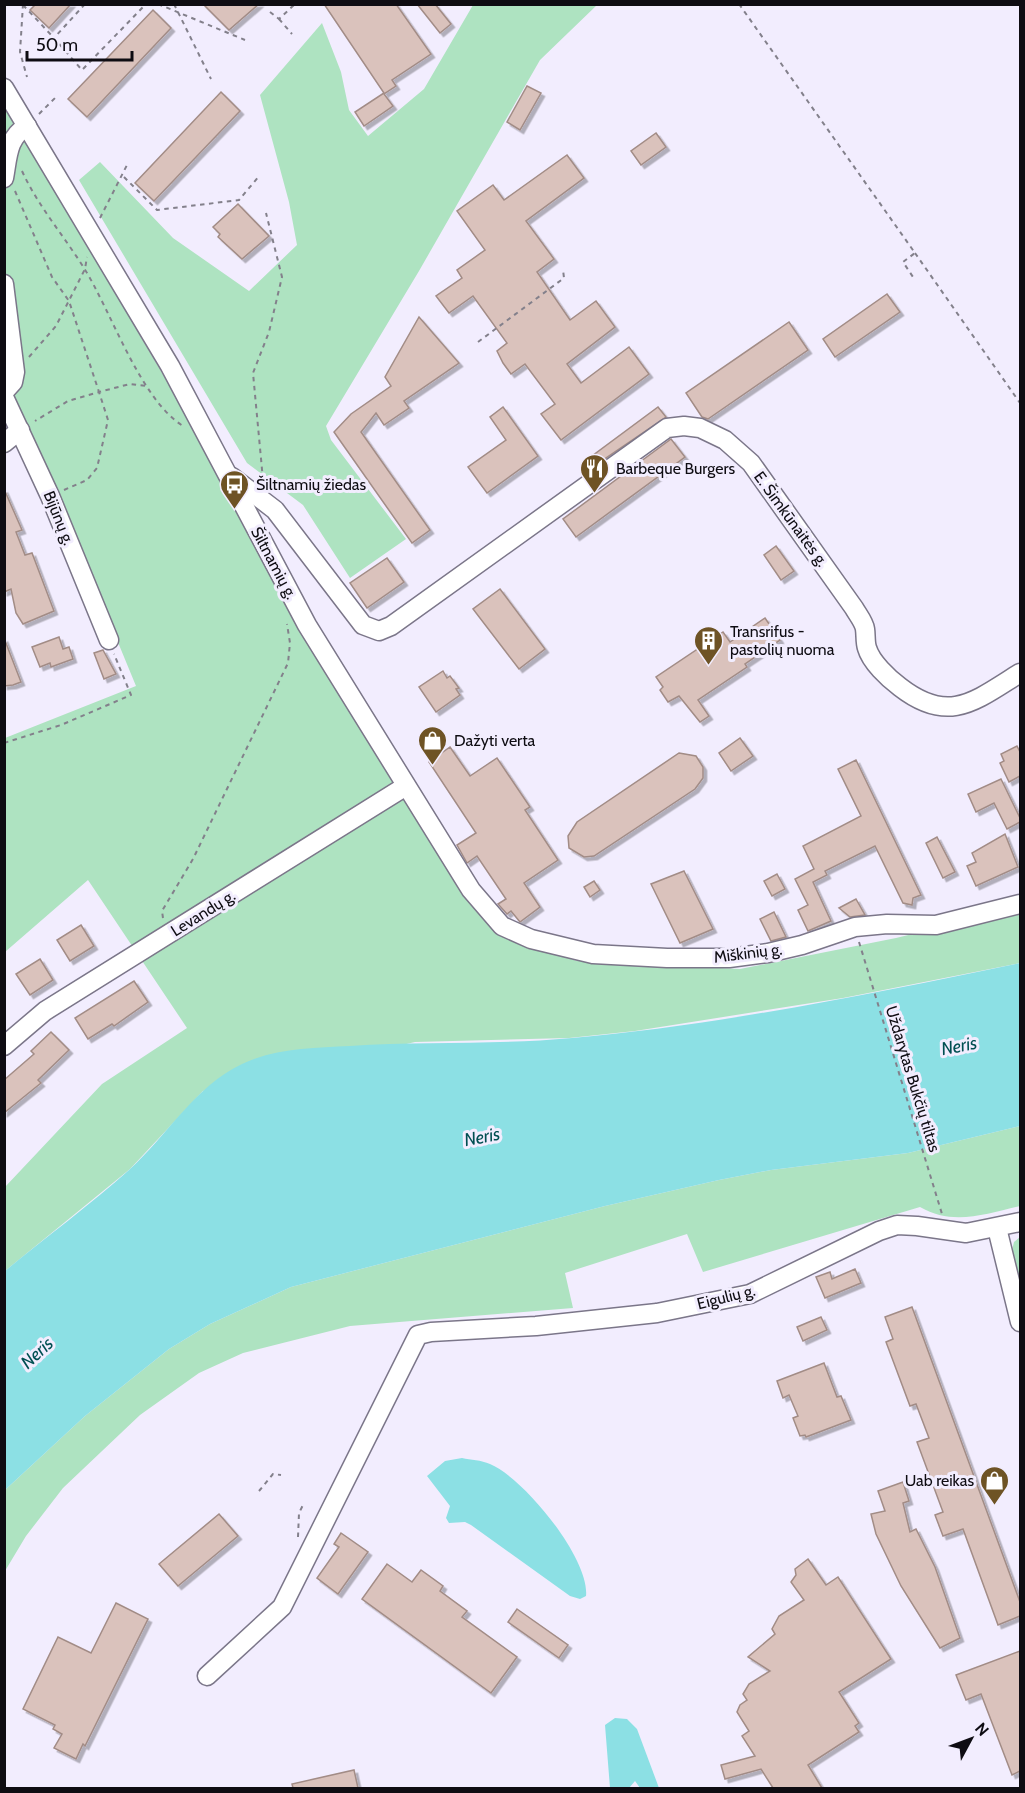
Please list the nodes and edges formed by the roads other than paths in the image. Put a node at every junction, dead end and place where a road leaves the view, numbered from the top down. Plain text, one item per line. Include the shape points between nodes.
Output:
1 (4, 88) edge
2 (27, 126) junction
3 (5, 175) edge
4 (4, 284) edge
5 (4, 392) edge
6 (4, 397) edge
7 (20, 430) junction
8 (4, 443) edge
9 (229, 475) junction
10 (109, 640) road end
11 (1020, 673) edge
12 (406, 786) junction
13 (1020, 904) edge
14 (483, 906) joint
15 (4, 1046) edge
16 (1020, 1222) edge
17 (997, 1228) junction
18 (1020, 1322) edge
19 (207, 1676) dead end

1 - 2 street, Šiltnamių g.
2 - 3 street via 10,144
2 - 9 street, Šiltnamių g.
4 - 5 street via 15,372 13,382
6 - 7 street, Bijūnų g.
7 - 8 street
7 - 10 street, Bijūnų g.
9 - 11 street, E. Šimkūnaitės g. via 267,502 363,626 379,631 667,428 700,428 725,440 751,463 854,609 865,627 867,648 880,667 912,697 925,704 954,707
9 - 12 street, Šiltnamių g. via 303,618
12 - 14 street, Šiltnamių g.
12 - 15 street, Levandų g. via 45,1011
13 - 14 street, Miškinių g. via 936,925 855,927 802,945 729,958 593,954 553,946 502,926
16 - 17 street, Eigulių g.
17 - 18 street
17 - 19 street, Eigulių g. via 966,1233 897,1225 750,1294 657,1313 418,1335 282,1607

